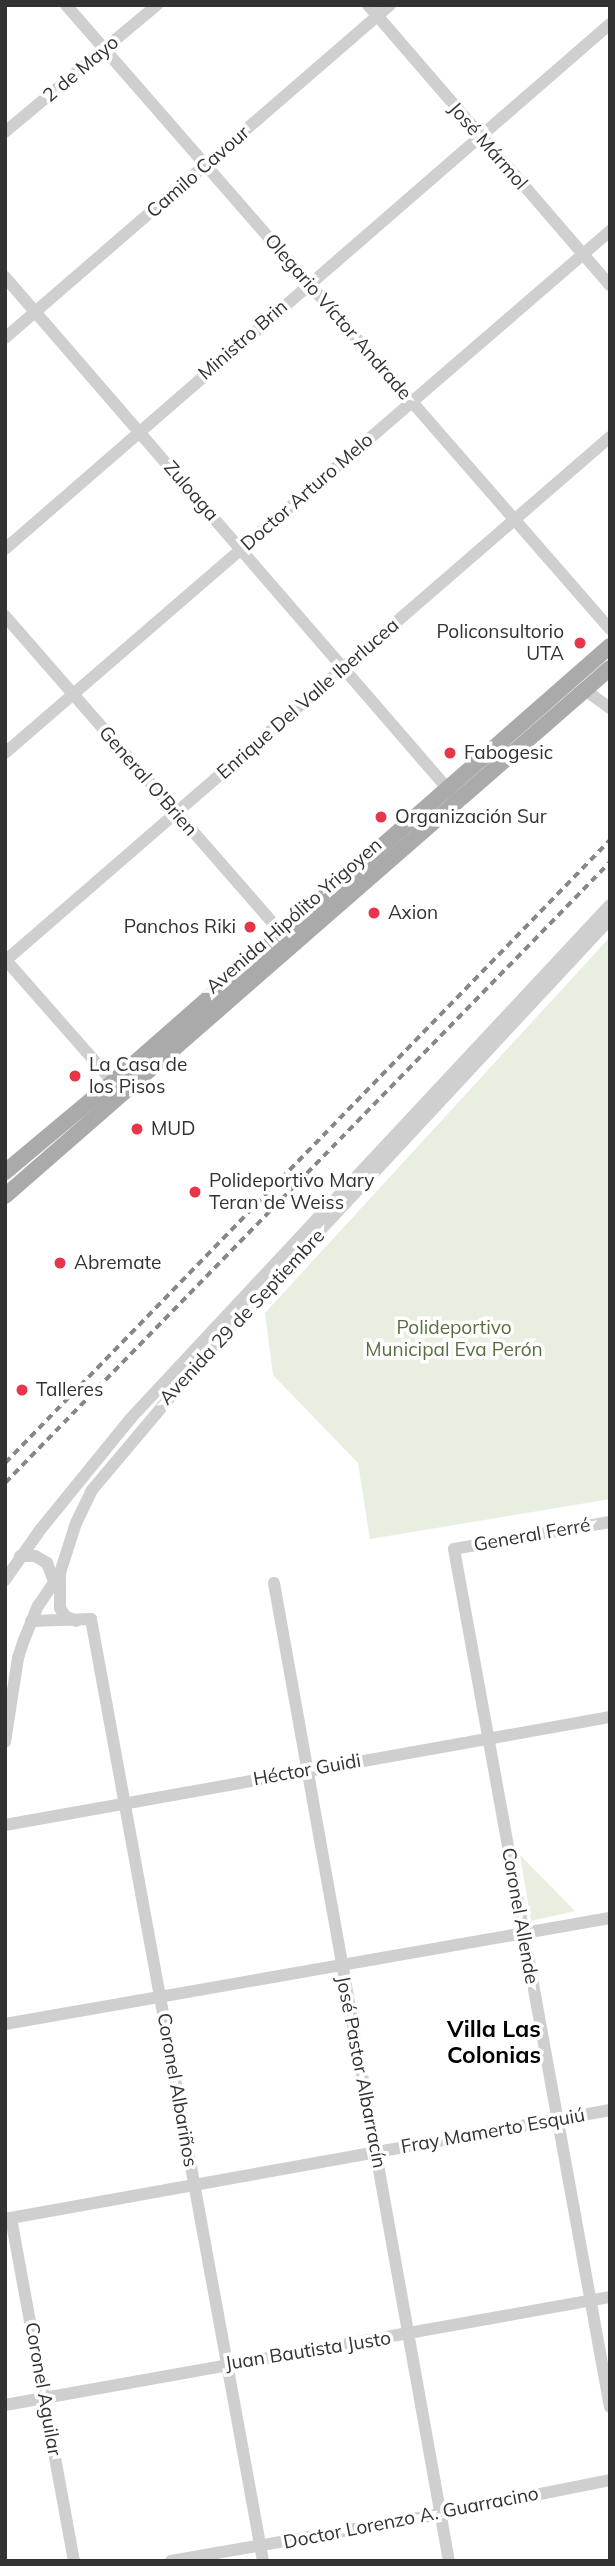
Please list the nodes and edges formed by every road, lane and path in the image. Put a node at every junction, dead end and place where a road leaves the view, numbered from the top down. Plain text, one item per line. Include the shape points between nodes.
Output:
1 (66, 5) edge
2 (157, 5) edge
3 (368, 5) edge
4 (390, 5) edge
5 (377, 16) junction
6 (610, 24) edge
7 (105, 49) junction
8 (5, 132) edge
9 (480, 136) junction
10 (206, 164) junction
11 (610, 231) edge
12 (583, 254) junction
13 (5, 277) edge
14 (308, 283) junction
15 (610, 285) edge
16 (35, 312) junction
17 (5, 338) edge
18 (412, 401) junction
19 (138, 432) junction
20 (610, 437) edge
21 (513, 520) junction
22 (5, 549) edge
23 (242, 549) junction
24 (5, 616) edge
25 (610, 629) edge
26 (610, 646) edge
27 (343, 668) junction
28 (610, 668) edge
29 (585, 690) junction
30 (73, 694) junction
31 (610, 708) edge
32 (5, 753) edge
33 (452, 794) junction
34 (176, 814) junction
35 (610, 905) edge
36 (610, 919) edge
37 (288, 940) junction
38 (5, 960) edge
39 (113, 1082) junction
40 (5, 1172) edge
41 (5, 1196) edge
42 (610, 1522) edge
43 (454, 1549) joint
44 (20, 1556) junction
45 (57, 1578) junction
46 (5, 1580) edge
47 (274, 1583) dead end
48 (31, 1621) junction
49 (76, 1621) junction
50 (11, 1661) edge
51 (610, 1717) edge
52 (488, 1738) junction
53 (5, 1742) edge
54 (307, 1770) junction
55 (124, 1803) junction
56 (5, 1825) edge
57 (610, 1918) edge
58 (524, 1933) junction
59 (341, 1964) junction
60 (160, 1996) junction
61 (5, 2024) edge
62 (610, 2110) edge
63 (557, 2120) junction
64 (377, 2152) junction
65 (193, 2184) junction
66 (8, 2218) edge
67 (610, 2297) edge
68 (590, 2300) junction
69 (410, 2334) junction
70 (227, 2363) junction
71 (45, 2398) junction
72 (5, 2405) edge
73 (610, 2407) edge
74 (610, 2480) edge
75 (440, 2514) junction
76 (260, 2546) junction
77 (74, 2561) edge
78 (171, 2561) edge
79 (263, 2561) edge
80 (449, 2561) edge

1 - 7 street, Olegario Víctor Andrade
2 - 7 street, 2 de Mayo
3 - 5 street, José Mármol
4 - 5 street, Camilo Cavour
5 - 9 street, José Mármol
5 - 10 street, Camilo Cavour
6 - 9 street, Ministro Brin
7 - 8 street, 2 de Mayo
7 - 10 street, Olegario Víctor Andrade
9 - 12 street, José Mármol
9 - 14 street, Ministro Brin
10 - 14 street, Olegario Víctor Andrade
10 - 16 street, Camilo Cavour
11 - 12 street, Doctor Arturo Melo
12 - 15 street, José Mármol
12 - 18 street, Doctor Arturo Melo
13 - 16 street, Zuloaga
14 - 18 street, Olegario Víctor Andrade
14 - 19 street, Ministro Brin
16 - 17 street, Camilo Cavour
16 - 19 street, Zuloaga
18 - 21 street, Olegario Víctor Andrade
18 - 23 street, Doctor Arturo Melo
19 - 22 street, Ministro Brin
19 - 23 street, Zuloaga
20 - 21 street, Enrique Del Valle Iberlucea
21 - 25 street, Olegario Víctor Andrade
21 - 27 street, Enrique Del Valle Iberlucea
23 - 27 street, Zuloaga
23 - 30 street, Doctor Arturo Melo
24 - 30 street, General O'Brien
26 - 33 main road, Avenida Hipólito Yrigoyen
27 - 33 street, Zuloaga
27 - 34 street, Enrique Del Valle Iberlucea
28 - 29 main road, Avenida Hipólito Yrigoyen
29 - 31 street
29 - 33 main road, Avenida Hipólito Yrigoyen
30 - 32 street, Doctor Arturo Melo
30 - 34 street, General O'Brien
33 - 37 main road, Avenida Hipólito Yrigoyen
34 - 37 street, General O'Brien
34 - 38 street, Enrique Del Valle Iberlucea
35 - 44 street, Avenida 29 de Septiembre via 206,1335 131,1418
36 - 45 street, Avenida 29 de Septiembre via 157,1409 83,1504
37 - 39 main road, Avenida Hipólito Yrigoyen
37 - 41 main road, Avenida Hipólito Yrigoyen
38 - 39 street
39 - 40 main road, Avenida Hipólito Yrigoyen
42 - 43 street, General Ferré
43 - 52 street, Coronel Allende
44 - 45 street via 41,1559
44 - 46 street, Avenida 29 de Septiembre
45 - 48 street, Avenida 29 de Septiembre
45 - 49 street via 60,1608
47 - 54 street, José Pastor Albarracín
48 - 49 street
48 - 50 street, Avenida 29 de Septiembre
49 - 55 street, Coronel Albariños via 91,1619
50 - 53 street, Avenida 29 de Septiembre
51 - 52 street, Héctor Guidi
52 - 54 street, Héctor Guidi
52 - 58 street, Coronel Allende
54 - 55 street, Héctor Guidi
54 - 59 street, José Pastor Albarracín
55 - 56 street, Héctor Guidi
55 - 60 street, Coronel Albariños
57 - 58 street
58 - 59 street
58 - 63 street, Coronel Allende
59 - 60 street
59 - 64 street, José Pastor Albarracín
60 - 61 street
60 - 65 street, Coronel Albariños
62 - 63 street, Fray Mamerto Esquiú
63 - 64 street, Fray Mamerto Esquiú
63 - 68 street, Coronel Allende
64 - 65 street, Fray Mamerto Esquiú
64 - 69 street, José Pastor Albarracín
65 - 66 street, Fray Mamerto Esquiú
65 - 70 street, Coronel Albariños
66 - 71 street, Coronel Aguilar
67 - 68 street, Juan Bautista Justo
68 - 69 street, Juan Bautista Justo
68 - 73 street, Coronel Allende
69 - 70 street, Juan Bautista Justo
69 - 75 street, José Pastor Albarracín
70 - 71 street, Juan Bautista Justo
70 - 76 street, Coronel Albariños
71 - 72 street, Juan Bautista Justo
71 - 77 street, Coronel Aguilar
74 - 75 street, Doctor Lorenzo A. Guarracino
75 - 76 street, Doctor Lorenzo A. Guarracino
75 - 80 street, José Pastor Albarracín
76 - 78 street, Doctor Lorenzo A. Guarracino
76 - 79 street, Coronel Albariños

